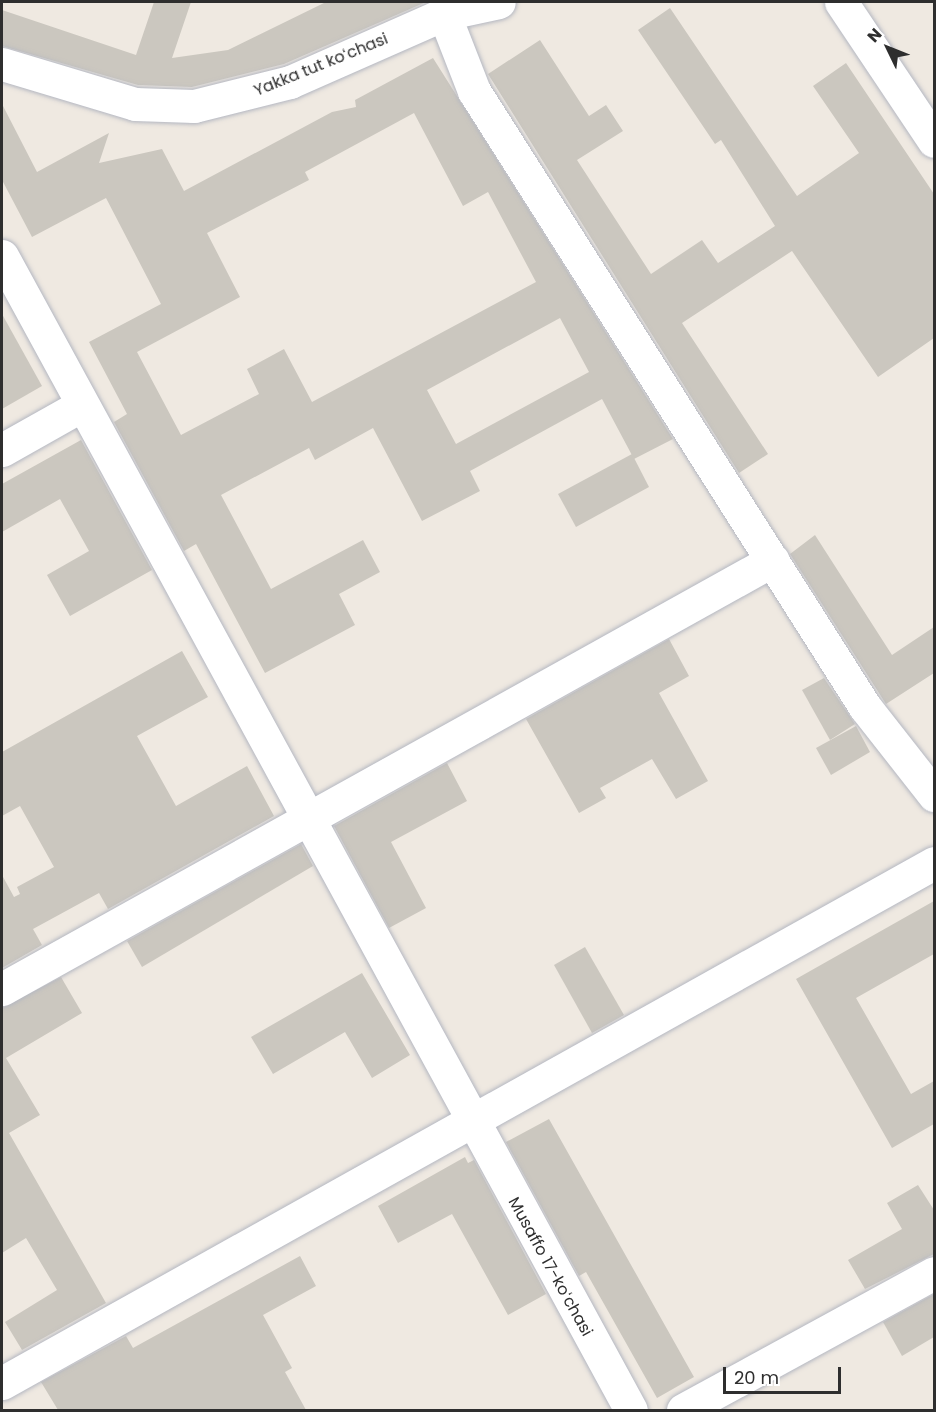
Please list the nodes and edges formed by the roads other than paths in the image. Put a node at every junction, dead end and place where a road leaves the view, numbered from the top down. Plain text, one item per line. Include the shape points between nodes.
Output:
1 (499, 2) edge
2 (841, 2) edge
3 (444, 14) junction
4 (2, 64) edge
5 (934, 141) edge
6 (2, 256) edge
7 (82, 405) junction
8 (2, 450) edge
9 (772, 560) junction
10 (934, 795) edge
11 (306, 819) junction
12 (934, 863) edge
13 (2, 989) edge
14 (470, 1123) junction
15 (934, 1273) edge
16 (2, 1383) edge
17 (631, 1410) edge
18 (683, 1410) edge

1 - 3 street, Yakka tut koʻchasi
2 - 5 street
3 - 4 street, Yakka tut koʻchasi via 290,82 194,106 135,104
3 - 9 street via 474,91
6 - 7 street, Musaffo 17-koʻchasi
7 - 8 street
7 - 11 street, Musaffo 17-koʻchasi
9 - 10 street via 866,707
9 - 11 street
11 - 13 street
11 - 14 street, Musaffo 17-koʻchasi
12 - 14 street
14 - 16 street
14 - 17 street, Musaffo 17-koʻchasi
15 - 18 street

